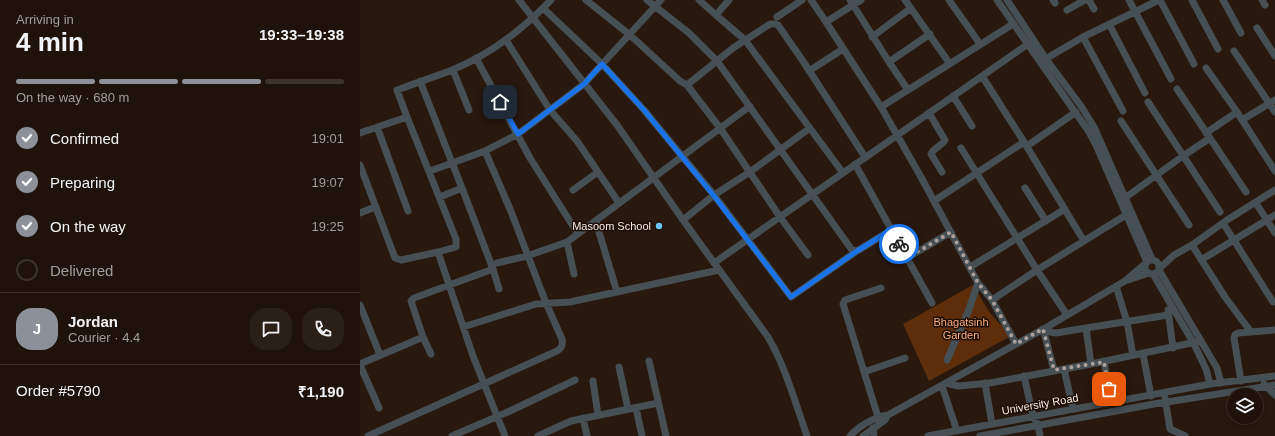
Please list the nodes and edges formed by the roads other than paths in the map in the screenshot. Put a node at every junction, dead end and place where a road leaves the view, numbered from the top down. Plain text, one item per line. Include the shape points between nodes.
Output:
1 (519, 0) edge
2 (551, 0) edge
3 (586, 0) edge
4 (647, 0) edge
5 (661, 0) edge
6 (699, 0) edge
7 (729, 0) edge
8 (802, 0) edge
9 (811, 0) edge
10 (861, 0) edge
11 (905, 0) edge
12 (949, 0) edge
13 (997, 0) edge
14 (1006, 0) edge
15 (1085, 0) edge
16 (1089, 0) edge
17 (1129, 0) edge
18 (1160, 0) edge
19 (1192, 0) edge
20 (1223, 0) edge
21 (851, 3) edge
22 (655, 7) junction
23 (543, 8) junction
24 (911, 8) junction
25 (1094, 9) dead end
26 (1067, 10) dead end
27 (1135, 12) junction
28 (716, 15) junction
29 (777, 17) dead end
30 (534, 18) junction
31 (826, 22) junction
32 (1014, 24) junction
33 (1109, 24) junction
34 (1257, 28) dead end
35 (1241, 33) dead end
36 (930, 34) junction
37 (630, 35) junction
38 (872, 36) junction
39 (1083, 37) junction
40 (506, 40) junction
41 (745, 40) junction
42 (980, 44) junction
43 (1028, 44) junction
44 (843, 49) junction
45 (1218, 49) dead end
46 (1234, 51) dead end
47 (1275, 56) edge
48 (476, 58) junction
49 (1044, 60) junction
50 (717, 61) junction
51 (888, 62) junction
52 (602, 64) junction
53 (950, 64) junction
54 (1194, 64) dead end
55 (1206, 68) dead end
56 (453, 70) junction
57 (810, 71) junction
58 (982, 76) junction
59 (1171, 79) dead end
60 (420, 82) junction
61 (584, 84) junction
62 (687, 85) junction
63 (1177, 89) dead end
64 (908, 90) junction
65 (1145, 93) dead end
66 (953, 96) junction
67 (1148, 102) dead end
68 (1272, 102) edge
69 (750, 106) junction
70 (881, 107) junction
71 (469, 110) dead end
72 (550, 110) junction
73 (1123, 111) dead end
74 (1076, 112) junction
75 (1237, 112) junction
76 (1275, 112) edge
77 (929, 113) junction
78 (407, 117) junction
79 (1242, 120) junction
80 (1121, 122) dead end
81 (972, 126) dead end
82 (377, 127) junction
83 (720, 128) junction
84 (810, 128) junction
85 (360, 133) edge
86 (518, 134) junction
87 (897, 135) junction
88 (1208, 136) junction
89 (1025, 144) junction
90 (781, 148) junction
91 (961, 148) dead end
92 (485, 151) junction
93 (1183, 156) junction
94 (681, 157) junction
95 (866, 157) junction
96 (453, 163) junction
97 (855, 164) junction
98 (360, 165) edge
99 (430, 170) junction
100 (1275, 171) edge
101 (598, 172) junction
102 (750, 172) junction
103 (942, 172) dead end
104 (843, 173) junction
105 (976, 173) junction
106 (1156, 175) junction
107 (653, 178) junction
108 (462, 188) junction
109 (1025, 188) dead end
110 (573, 190) dead end
111 (1275, 190) edge
112 (1246, 192) dead end
113 (813, 194) junction
114 (440, 196) junction
115 (714, 196) junction
116 (1123, 200) junction
117 (934, 201) junction
118 (1256, 202) junction
119 (619, 203) junction
120 (376, 207) junction
121 (1065, 209) junction
122 (408, 211) dead end
123 (1220, 212) dead end
124 (360, 213) edge
125 (1126, 215) junction
126 (1275, 215) edge
127 (780, 217) junction
128 (683, 220) junction
129 (1267, 220) junction
130 (1046, 221) junction
131 (596, 222) junction
132 (1223, 223) junction
133 (1189, 225) dead end
134 (891, 230) junction
135 (951, 232) junction
136 (1275, 233) edge
137 (578, 234) junction
138 (1017, 238) junction
139 (746, 240) junction
140 (1234, 240) junction
141 (1084, 241) junction
142 (566, 242) junction
143 (1192, 246) junction
144 (857, 251) junction
145 (438, 252) junction
146 (808, 255) dead end
147 (1174, 255) junction
148 (528, 256) junction
149 (907, 258) junction
150 (1201, 260) junction
151 (1150, 261) junction
152 (714, 263) junction
153 (495, 266) junction
154 (970, 267) junction
155 (719, 270) junction
156 (1037, 270) junction
157 (1155, 271) junction
158 (574, 274) dead end
159 (1125, 281) junction
160 (978, 283) junction
161 (448, 285) junction
162 (1116, 286) junction
163 (881, 288) dead end
164 (499, 289) dead end
165 (617, 292) junction
166 (992, 300) junction
167 (1169, 301) junction
168 (1273, 302) dead end
169 (546, 303) junction
170 (932, 303) dead end
171 (360, 305) edge
172 (1068, 315) junction
173 (1168, 315) junction
174 (1127, 322) junction
175 (463, 327) junction
176 (1045, 328) junction
177 (1086, 328) junction
178 (1275, 330) edge
179 (1251, 332) junction
180 (423, 337) junction
181 (1201, 342) junction
182 (1016, 344) junction
183 (1194, 344) junction
184 (1173, 348) junction
185 (430, 354) dead end
186 (1143, 354) junction
187 (380, 355) junction
188 (1133, 355) junction
189 (905, 358) dead end
190 (947, 360) dead end
191 (649, 361) dead end
192 (1104, 362) junction
193 (1091, 364) junction
194 (360, 365) edge
195 (619, 367) dead end
196 (1064, 369) junction
197 (1054, 370) junction
198 (864, 372) junction
199 (1024, 376) junction
200 (1275, 376) edge
201 (1260, 378) junction
202 (575, 380) dead end
203 (593, 381) dead end
204 (1241, 381) junction
205 (483, 383) junction
206 (985, 383) junction
207 (1221, 383) junction
208 (1210, 384) junction
209 (944, 385) junction
210 (1275, 385) edge
211 (1266, 386) junction
212 (1164, 394) junction
213 (1275, 395) edge
214 (1151, 396) junction
215 (1111, 402) junction
216 (1165, 402) junction
217 (658, 403) junction
218 (379, 408) dead end
219 (632, 409) junction
220 (1073, 409) junction
221 (598, 415) junction
222 (888, 415) junction
223 (497, 416) junction
224 (1033, 416) junction
225 (878, 417) junction
226 (583, 418) junction
227 (992, 424) junction
228 (1038, 425) junction
229 (873, 428) junction
230 (957, 431) junction
231 (1171, 432) edge
232 (806, 433) edge
233 (1009, 433) edge
234 (368, 436) edge
235 (452, 436) edge
236 (505, 436) edge
237 (538, 436) edge
238 (587, 436) edge
239 (642, 436) edge
240 (666, 436) edge
241 (811, 436) edge
242 (850, 436) edge
243 (863, 436) edge
244 (874, 436) edge
245 (928, 436) edge
246 (982, 436) edge
247 (1040, 436) edge
248 (1185, 436) edge

1 - 30 street
2 - 23 street
3 - 37 street
4 - 22 street
5 - 22 street
6 - 28 street
7 - 28 street
8 - 29 street
9 - 31 street
10 - 21 street
11 - 24 street
12 - 42 street
13 - 32 street
14 - 49 street
15 - 26 street
16 - 25 street
17 - 27 street
18 - 27 street
18 - 54 street
19 - 45 street
20 - 35 street
21 - 31 street
21 - 38 street
22 - 37 street
22 - 50 street via 689,33
23 - 30 street
23 - 52 street
24 - 36 street
24 - 38 street
27 - 33 street
27 - 59 street
28 - 41 street
30 - 40 street
30 - 61 street
31 - 44 street
32 - 42 street
32 - 43 street
33 - 39 street
33 - 65 street
34 - 47 street
36 - 51 street
36 - 53 street
37 - 52 street
37 - 62 street
38 - 51 street
39 - 49 street
39 - 73 street
40 - 48 street
40 - 72 street
41 - 50 street
41 - 57 street via 770,24 775,24
41 - 84 street
42 - 53 street
43 - 49 street
43 - 58 street
44 - 57 street
44 - 70 street
46 - 68 street
48 - 56 street
48 - 86 street
49 - 74 street
49 - 116 street via 1081,106 1094,127
50 - 62 street
50 - 69 street
51 - 64 street
52 - 61 street
52 - 94 street via 644,110
53 - 64 street
55 - 75 street
56 - 60 street
56 - 71 street
57 - 95 street
58 - 66 street
58 - 89 street
60 - 78 street via 397,90
60 - 96 street
61 - 72 street
61 - 107 street via 617,125
62 - 83 street
63 - 88 street
64 - 70 street
66 - 77 street
66 - 81 street
67 - 93 street
68 - 76 street
68 - 79 street
69 - 83 street
69 - 90 street
70 - 87 street
72 - 86 street
72 - 101 street via 577,141
74 - 89 street
74 - 116 street via 1096,145
75 - 79 street
75 - 88 street
77 - 87 street
77 - 103 street via 945,140 931,154
78 - 82 street
78 - 99 street
79 - 100 street
80 - 106 street
82 - 85 street
82 - 122 street
83 - 94 street
83 - 102 street
84 - 90 street
84 - 104 street
86 - 92 street
86 - 137 street
87 - 95 street
87 - 117 street
88 - 93 street
88 - 112 street
89 - 105 street
89 - 121 street
90 - 102 street
90 - 113 street
91 - 105 street
92 - 96 street
92 - 148 street
93 - 106 street
93 - 123 street
94 - 107 street
94 - 115 street
95 - 97 street
96 - 99 street
96 - 108 street
97 - 104 street
97 - 134 street
98 - 120 street
99 - 114 street
101 - 110 street
101 - 119 street
102 - 115 street
102 - 127 street
104 - 113 street
105 - 117 street
105 - 138 street
106 - 116 street
106 - 133 street
107 - 119 street
107 - 128 street
108 - 114 street
108 - 153 street
109 - 130 street
111 - 118 street
113 - 127 street
113 - 144 street via 851,248
114 - 145 street via 457,243 456,247
115 - 128 street
115 - 139 street
116 - 125 street
116 - 151 street
117 - 135 street
118 - 129 street
118 - 132 street
119 - 131 street
120 - 124 street
120 - 145 street via 393,254 398,259
121 - 130 street
121 - 141 street
125 - 141 street
125 - 151 street
126 - 129 street
127 - 139 street
127 - 146 street
128 - 152 street
129 - 136 street
129 - 140 street
130 - 138 street
131 - 137 street
131 - 165 street
132 - 140 street
132 - 143 street
134 - 144 street
134 - 149 street
135 - 149 street
135 - 154 street
137 - 142 street
138 - 154 street
138 - 156 street
139 - 144 street via 791,297
139 - 152 street
140 - 150 street
140 - 168 street
141 - 156 street
142 - 148 street
142 - 158 street
143 - 147 street
143 - 150 street
145 - 161 street
147 - 151 street
147 - 157 street
148 - 153 street
148 - 169 street
149 - 170 street
150 - 179 street
151 - 157 street via 1159,263
151 - 157 street via 1146,270
151 - 159 street
152 - 155 street
153 - 161 street
153 - 164 street
154 - 160 street
155 - 165 street
155 - 232 street via 777,352
156 - 166 street
156 - 172 street
157 - 159 street
157 - 167 street
157 - 181 street
159 - 162 street
160 - 166 street
160 - 190 street
161 - 175 street
161 - 180 street via 412,301
162 - 172 street
162 - 174 street
163 - 198 street via 845,300 842,304
165 - 169 street via 570,302
166 - 182 street
167 - 173 street
167 - 183 street
169 - 175 street via 524,307
169 - 205 street via 562,339 561,348
171 - 187 street
172 - 176 street
173 - 174 street
173 - 184 street
174 - 177 street
174 - 188 street
175 - 205 street
176 - 177 street via 1056,333
176 - 182 street
176 - 197 street
177 - 193 street
178 - 179 street
179 - 204 street via 1238,333 1234,338
180 - 185 street
180 - 187 street
181 - 183 street
181 - 207 street via 1217,368
182 - 209 street
183 - 184 street
183 - 208 street
184 - 186 street
186 - 188 street
186 - 214 street
187 - 194 street
188 - 192 street
189 - 198 street
191 - 217 street
192 - 193 street
192 - 215 street
193 - 196 street
194 - 218 street
195 - 219 street
196 - 197 street
196 - 220 street
197 - 199 street
198 - 225 street
199 - 206 street
199 - 224 street
200 - 201 street, University Road
201 - 204 street, University Road
201 - 211 street
202 - 223 street
203 - 221 street
204 - 207 street, University Road
205 - 223 street
205 - 234 street
206 - 209 street
206 - 227 street
207 - 208 street, University Road
208 - 212 street, University Road
209 - 222 street
209 - 230 street
210 - 211 street, University Road
211 - 213 street
211 - 216 street, University Road
212 - 214 street, University Road
212 - 216 street
214 - 215 street, University Road
215 - 220 street, University Road
216 - 228 street, University Road
216 - 231 street
217 - 219 street
217 - 240 street
219 - 221 street
219 - 239 street
220 - 224 street, University Road
221 - 226 street
222 - 225 street
222 - 229 street
223 - 235 street
223 - 236 street
224 - 227 street, University Road
224 - 228 street
225 - 242 street
226 - 237 street
226 - 238 street
227 - 230 street, University Road
228 - 233 street, University Road
228 - 247 street
229 - 243 street
229 - 244 street
230 - 245 street, University Road
231 - 248 street
232 - 241 street
233 - 246 street, University Road

